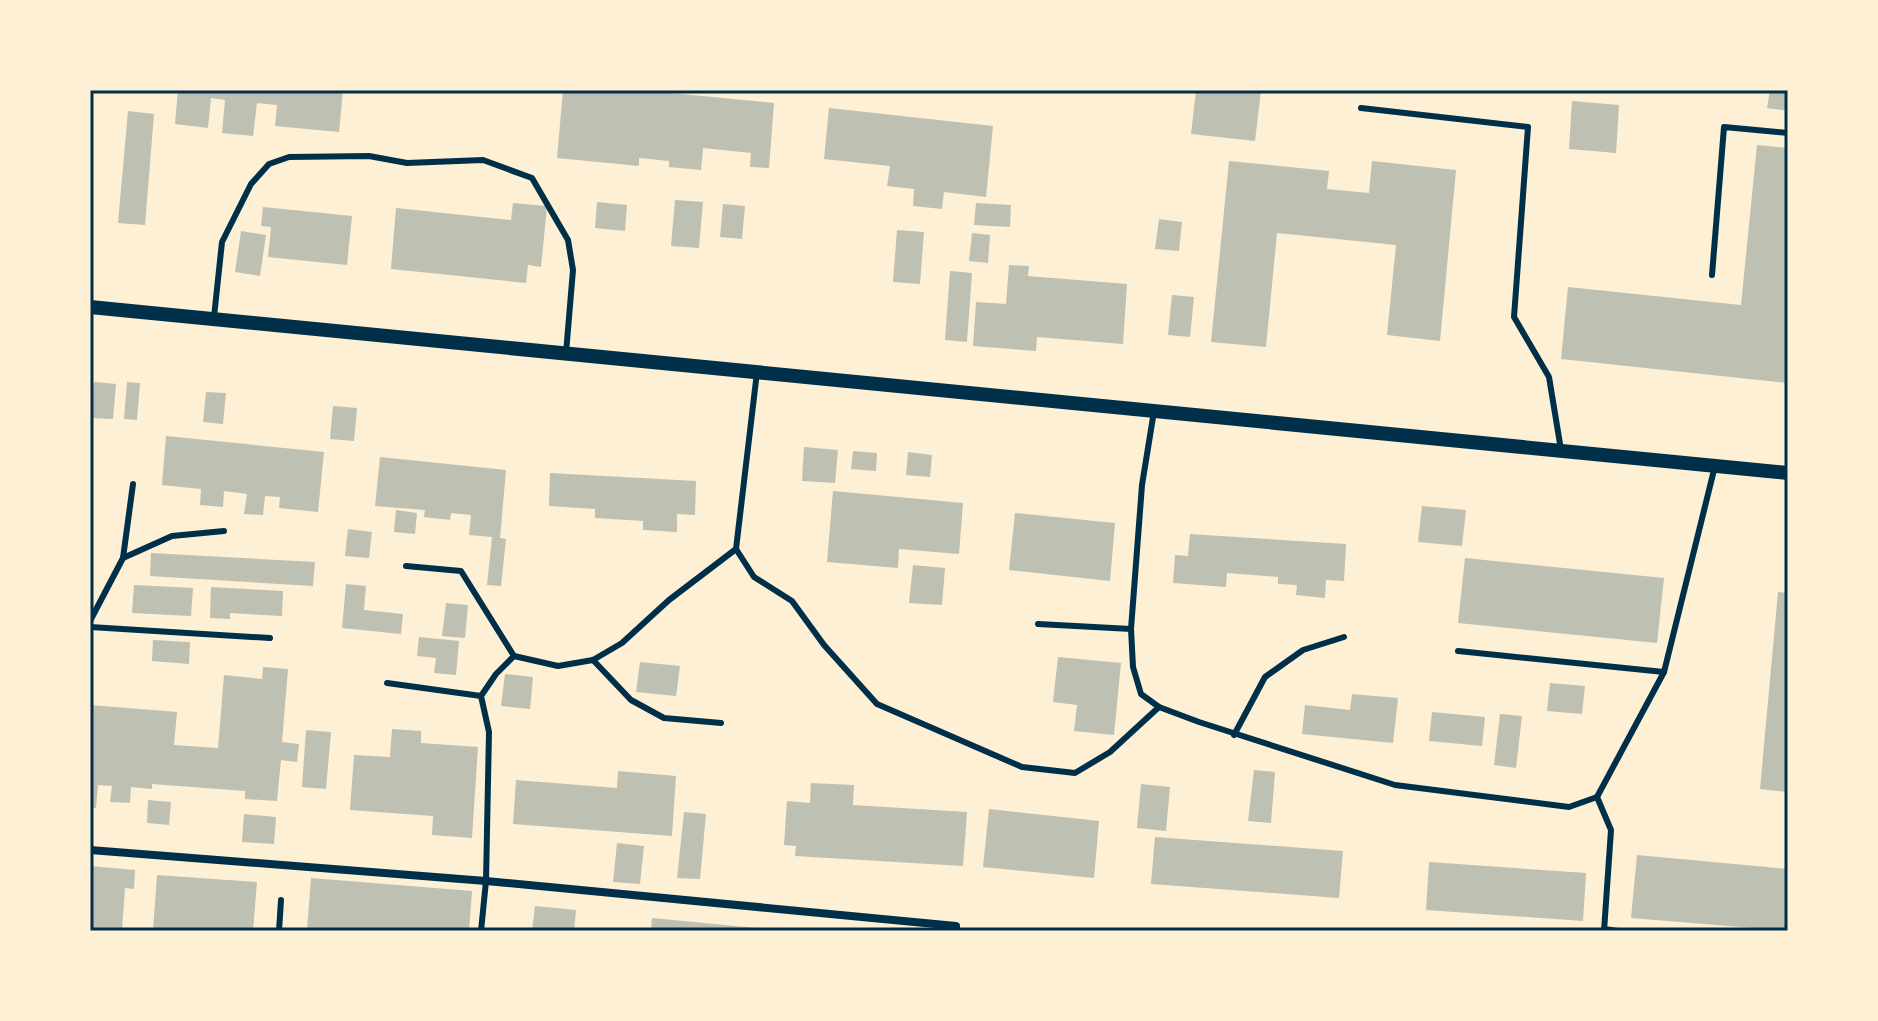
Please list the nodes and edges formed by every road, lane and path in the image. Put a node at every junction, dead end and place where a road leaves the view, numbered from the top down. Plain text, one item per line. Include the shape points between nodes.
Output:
1 (1361, 108) dead end
2 (1788, 133) edge
3 (1712, 275) dead end
4 (90, 307) edge
5 (214, 319) junction
6 (566, 353) junction
7 (757, 372) junction
8 (1154, 411) junction
9 (1561, 450) junction
10 (1715, 466) junction
11 (1788, 473) edge
12 (133, 484) dead end
13 (224, 531) dead end
14 (736, 549) junction
15 (123, 558) junction
16 (406, 566) dead end
17 (90, 599) edge
18 (100, 601) junction
19 (90, 621) edge
20 (1038, 624) dead end
21 (90, 627) edge
22 (1131, 629) junction
23 (1344, 637) dead end
24 (270, 638) dead end
25 (1458, 651) dead end
26 (514, 656) junction
27 (593, 660) junction
28 (1664, 672) junction
29 (387, 683) dead end
30 (481, 696) junction
31 (1159, 707) junction
32 (721, 723) dead end
33 (1234, 735) junction
34 (1597, 797) junction
35 (90, 850) edge
36 (486, 881) junction
37 (281, 900) dead end
38 (1604, 930) edge
39 (279, 931) edge
40 (481, 931) edge
41 (956, 931) edge
42 (1618, 931) edge

1 - 9 lane via 1528,127 1514,317 1549,377
2 - 3 lane via 1724,127
4 - 5 street
5 - 6 street
5 - 6 lane via 222,242 251,184 269,164 289,157 369,156 407,163 483,160 532,178 568,240 573,270
6 - 7 street
7 - 8 street
7 - 14 lane
8 - 9 street
8 - 22 lane via 1142,485
9 - 10 street
10 - 11 street
10 - 28 lane
12 - 15 lane
13 - 15 lane via 172,536
14 - 27 lane via 622,643
14 - 31 lane via 754,577 792,601 877,704 1022,767 1075,773 1110,752
15 - 18 lane
16 - 26 lane via 461,571
17 - 18 lane
18 - 19 lane
20 - 22 lane
21 - 24 lane
22 - 31 lane via 1141,694
23 - 33 lane via 1303,650 1265,677
25 - 28 lane
26 - 27 lane via 558,666
26 - 30 lane
27 - 32 lane via 631,700 664,718
28 - 34 lane
29 - 30 lane
30 - 36 lane via 489,732
31 - 33 lane
33 - 34 lane via 1395,785 1569,807
34 - 38 lane via 1611,830
35 - 36 street
36 - 40 lane
36 - 41 street via 956,926
37 - 39 lane
38 - 42 lane

